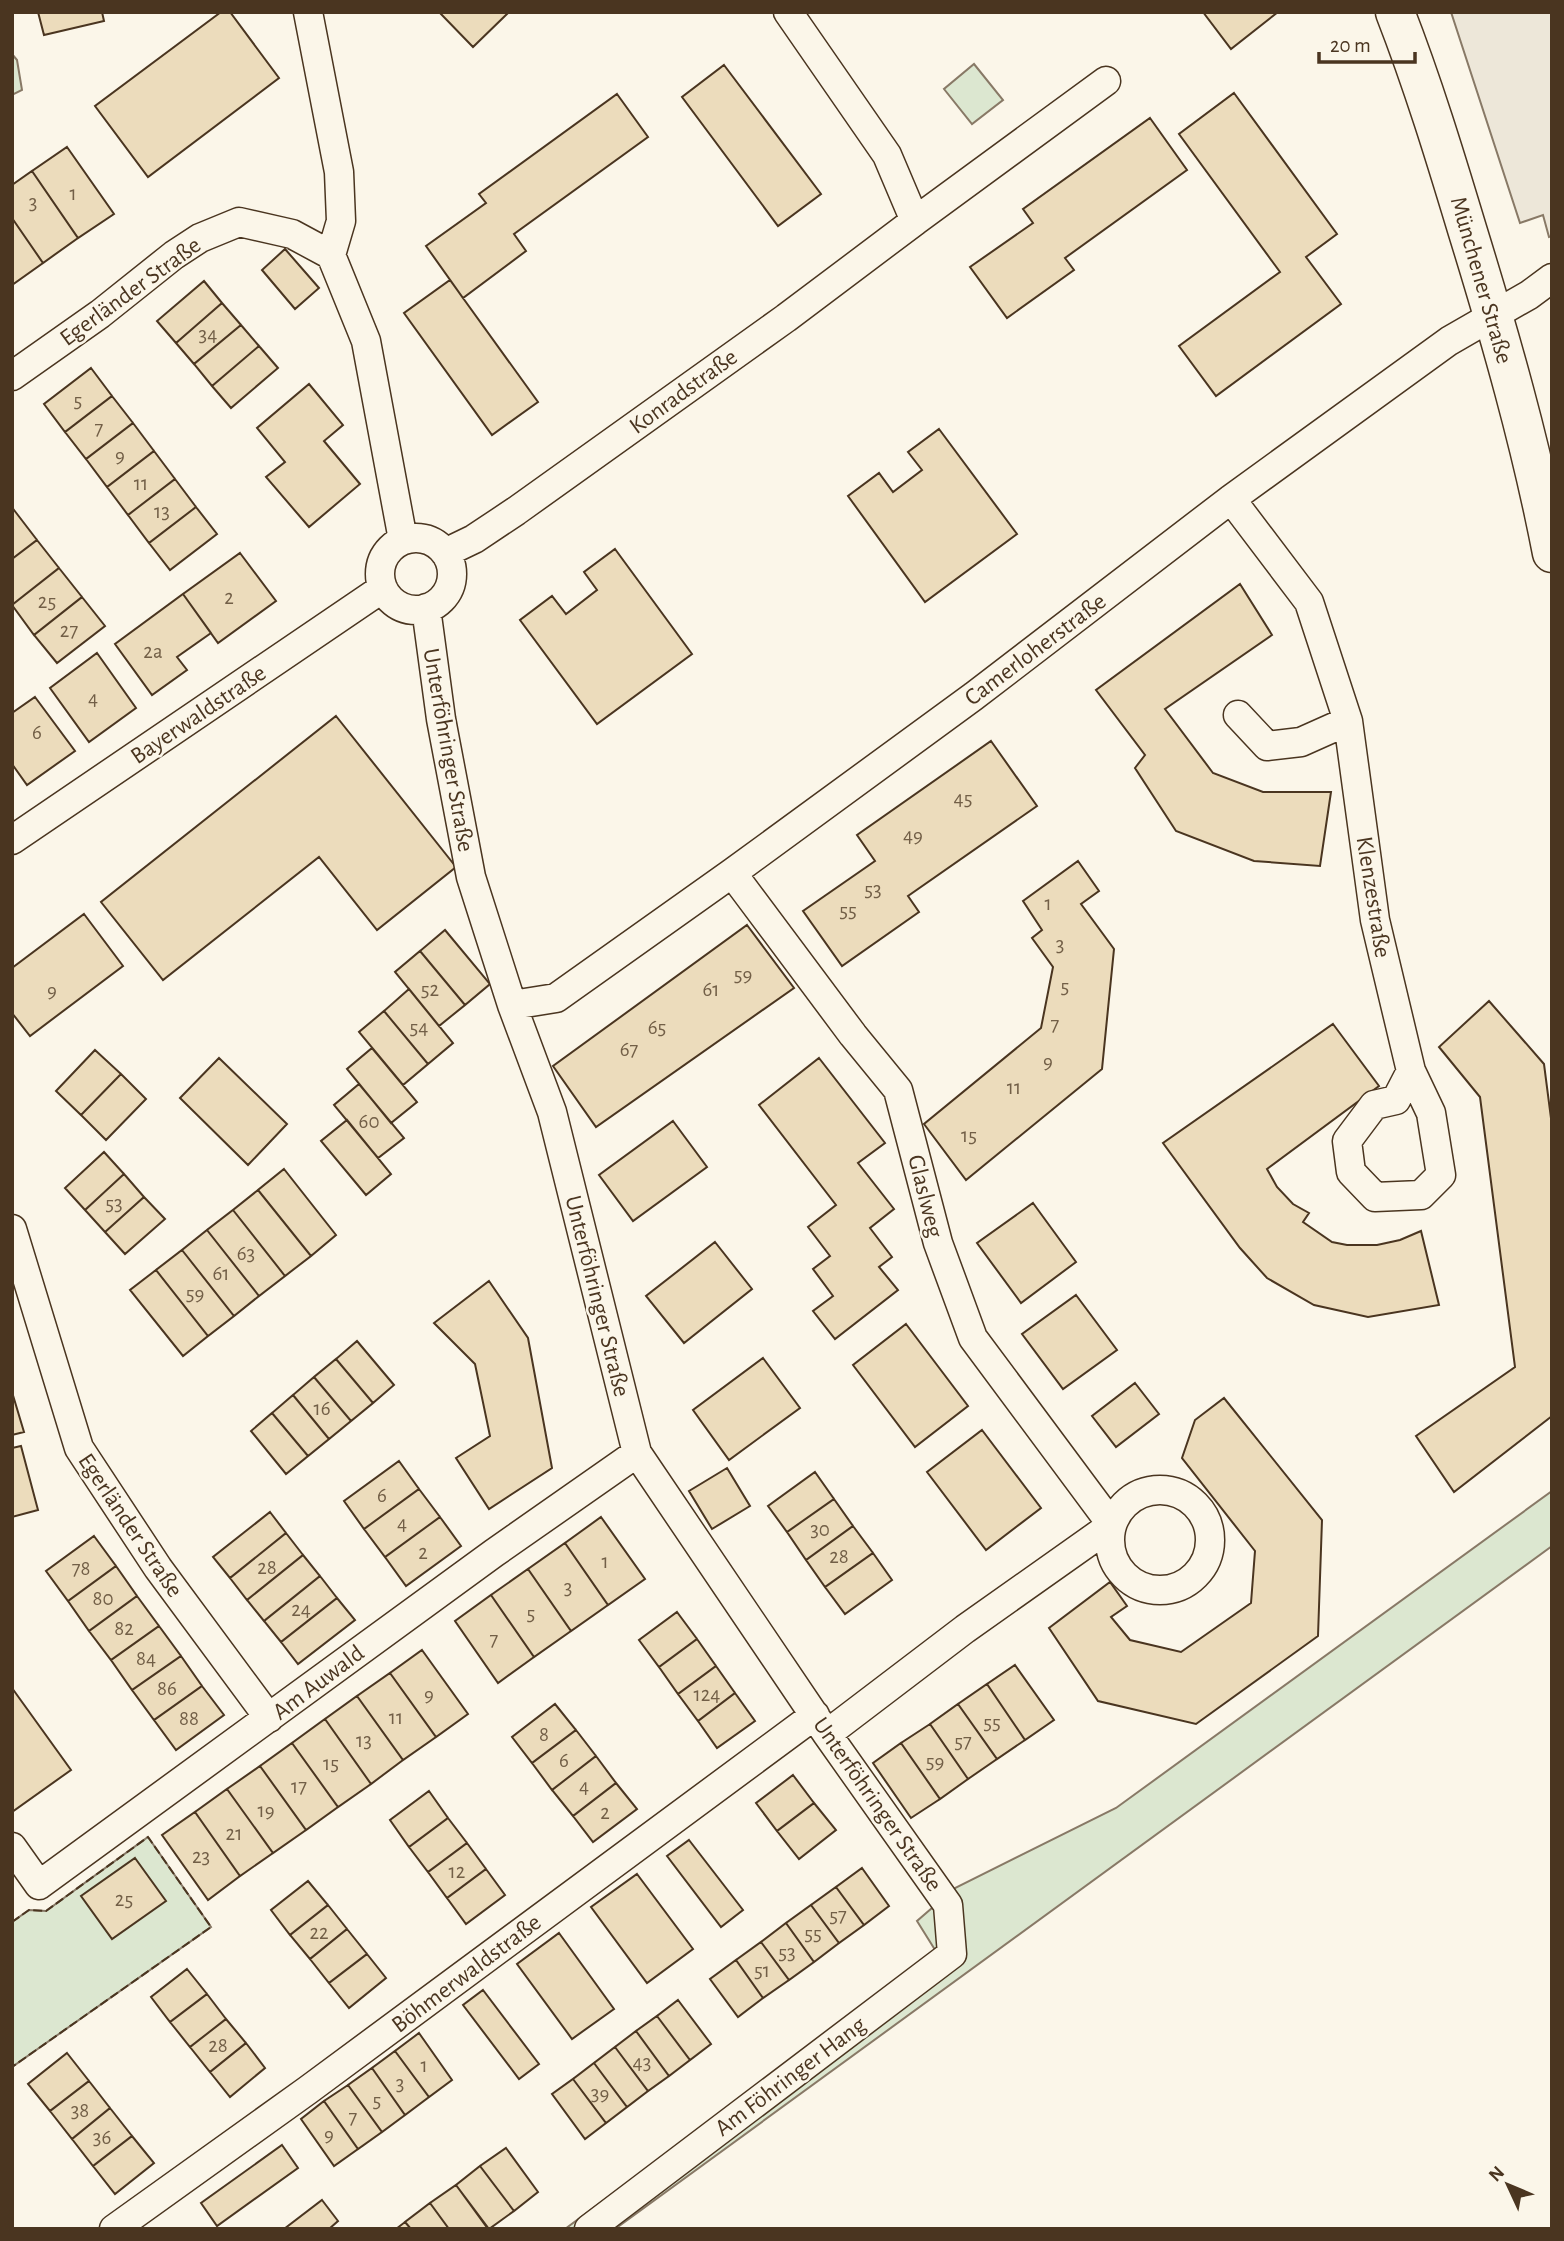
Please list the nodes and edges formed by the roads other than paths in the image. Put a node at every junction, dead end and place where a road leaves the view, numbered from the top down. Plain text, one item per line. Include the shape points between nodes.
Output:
1 (308, 12) edge
2 (788, 12) edge
3 (1395, 12) edge
4 (1106, 81) dead end
5 (915, 221) junction
6 (331, 255) junction
7 (1552, 278) edge
8 (1494, 315) junction
9 (12, 376) edge
10 (1231, 499) junction
11 (403, 540) junction
12 (445, 553) junction
13 (1552, 553) edge
14 (383, 588) junction
15 (426, 608) junction
16 (1238, 715) dead end
17 (1348, 721) junction
18 (12, 840) edge
19 (732, 873) junction
20 (512, 1005) junction
21 (1411, 1072) dead end
22 (12, 1230) edge
23 (637, 1453) junction
24 (269, 1718) junction
25 (821, 1725) junction
26 (12, 1847) edge
27 (948, 1905) joint
28 (114, 2229) edge
29 (589, 2229) edge

1 - 6 street via 338,173 341,221
2 - 5 street via 887,155
3 - 8 main road, Münchener Straße via 1423,84
4 - 5 street, Konradstraße
5 - 12 street, Konradstraße via 516,511 474,540
6 - 9 street, Egerländer Straße via 292,234 239,222 200,238
6 - 11 street via 366,341
7 - 8 street, Camerloherstraße
8 - 10 street, Camerloherstraße via 1449,341
8 - 13 main road, Münchener Straße
10 - 17 street, Klenzestraße via 1309,602
10 - 19 street, Camerloherstraße via 974,696
11 - 12 street via 426,539
11 - 14 street via 385,555 380,577
12 - 15 street via 452,574 450,586
14 - 15 street via 405,608
14 - 18 street, Bayerwaldstraße
15 - 20 street, Unterföhringer Straße via 441,719 471,877
16 - 17 street via 1267,746 1301,742
17 - 21 street, Klenzestraße via 1375,920
19 - 20 street, Camerloherstraße via 556,998
19 - 25 street, Glaslweg via 898,1090 938,1243 973,1338 1112,1525
20 - 23 street, Unterföhringer Straße via 552,1112
22 - 24 street, Egerländer Straße via 79,1448 158,1568
23 - 24 street, Am Auwald
23 - 25 street, Unterföhringer Straße
24 - 26 street, Am Auwald via 39,1885
25 - 27 street, Unterföhringer Straße
25 - 28 street, Böhmerwaldstraße
27 - 29 street, Am Föhringer Hang via 952,1954

